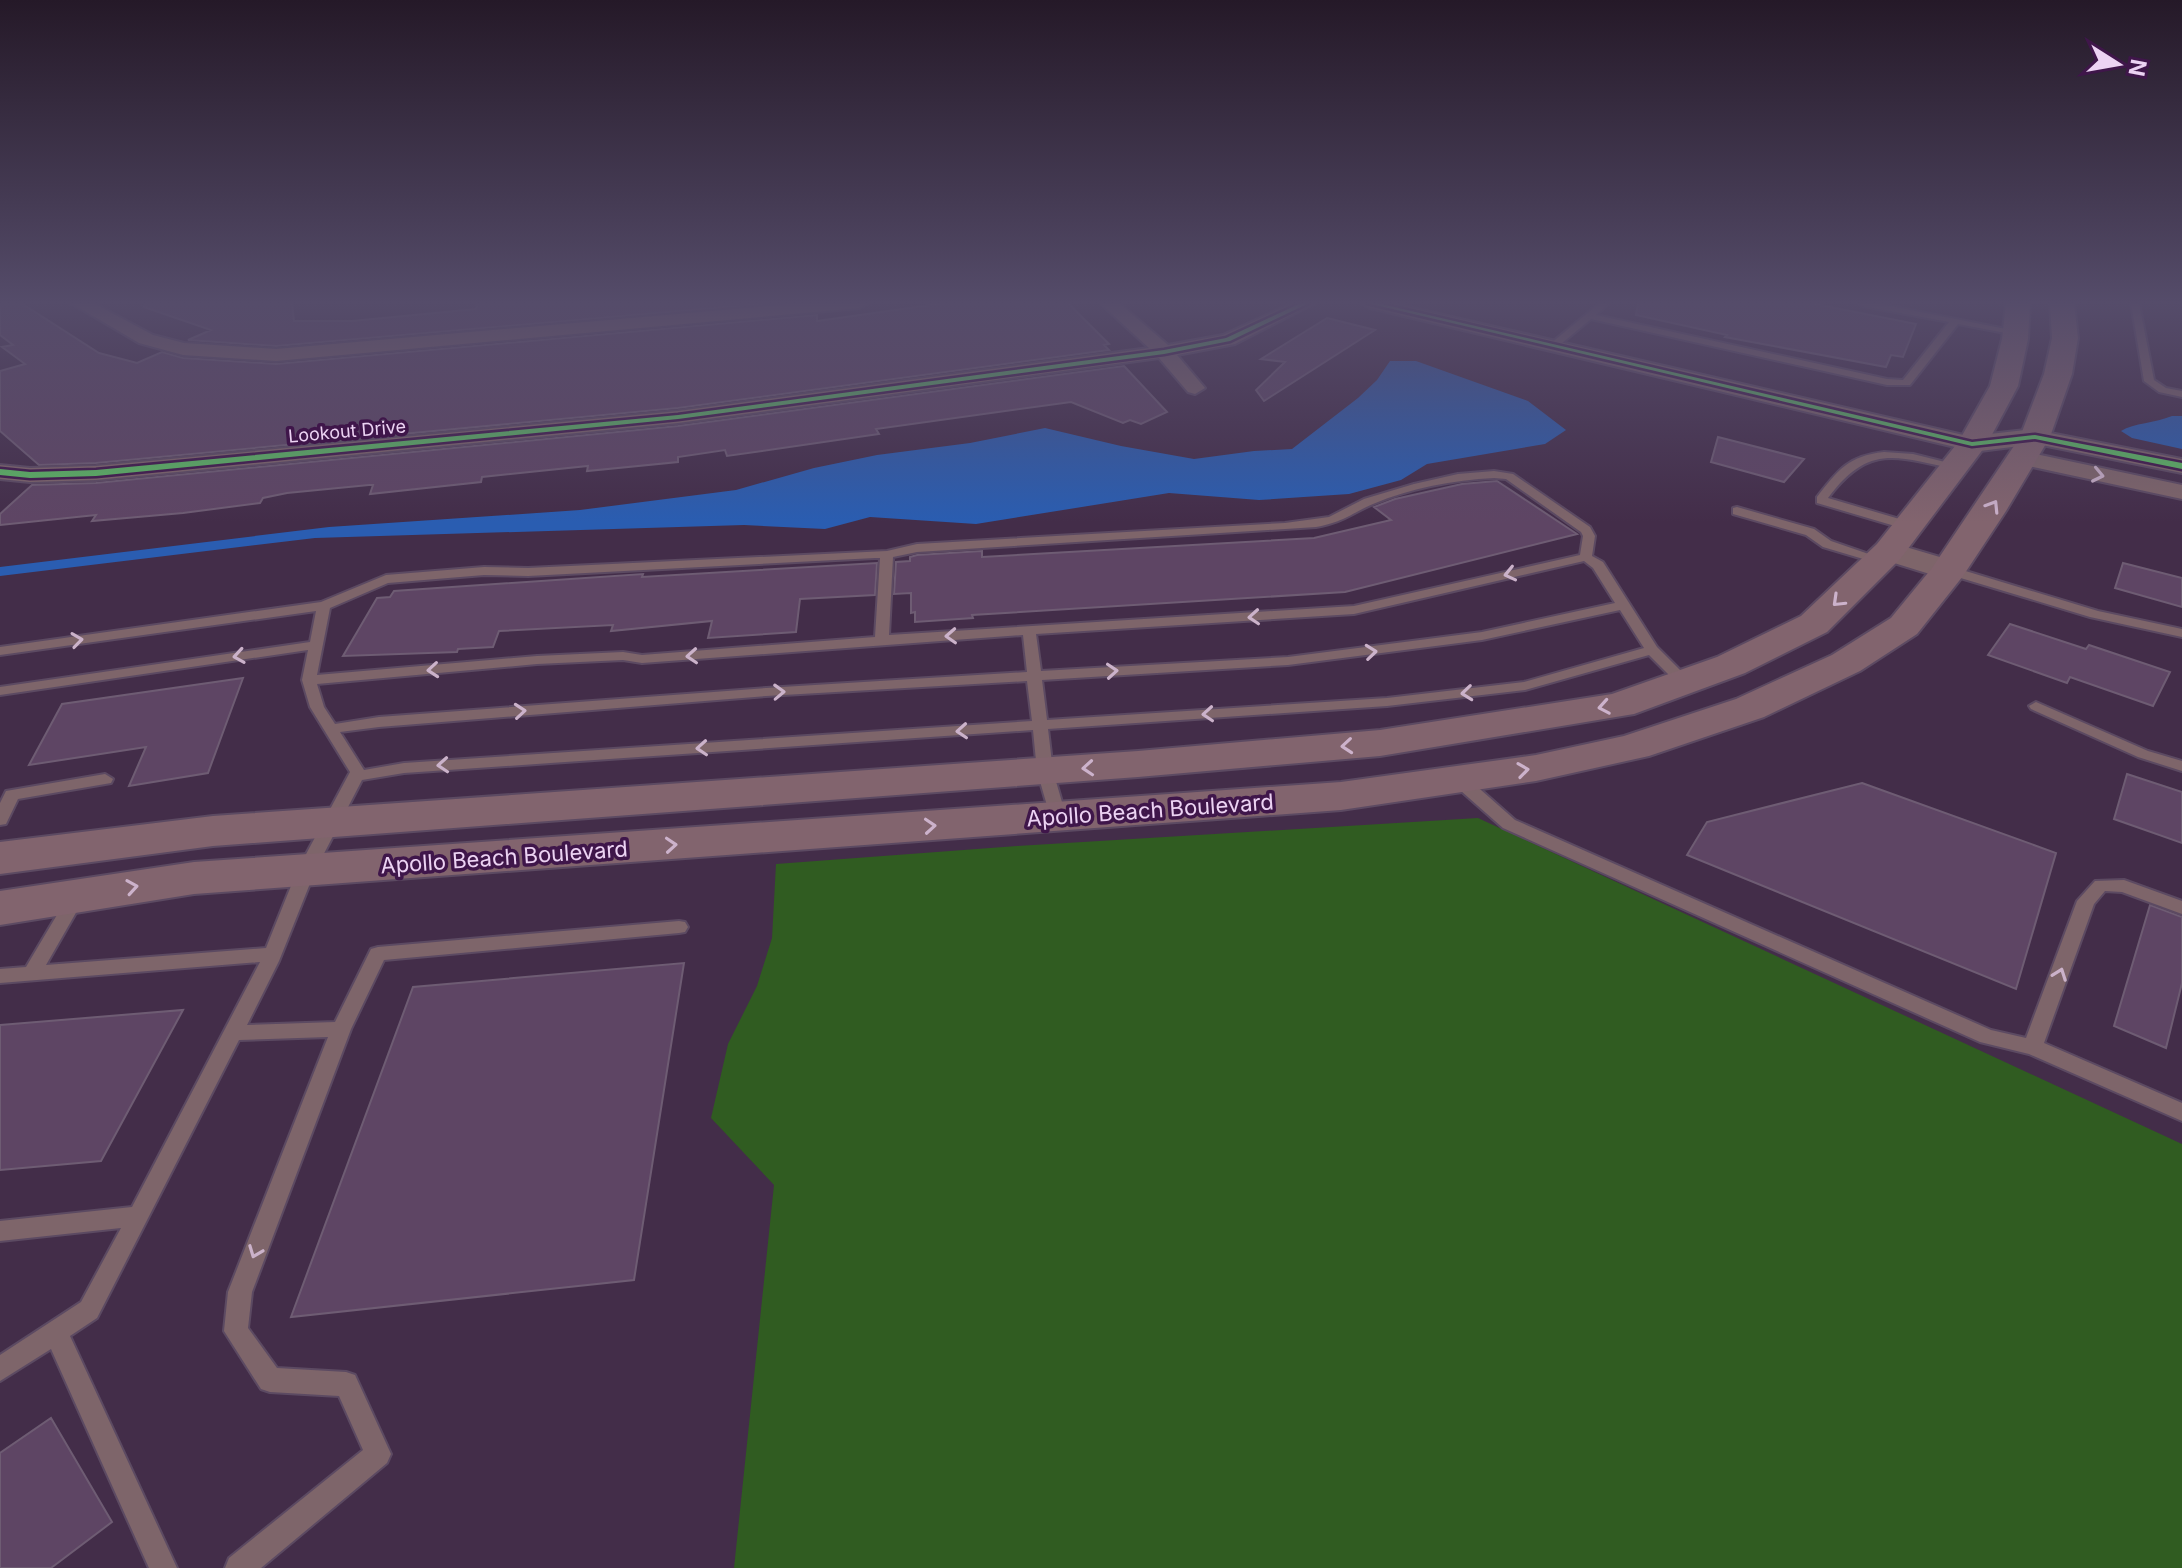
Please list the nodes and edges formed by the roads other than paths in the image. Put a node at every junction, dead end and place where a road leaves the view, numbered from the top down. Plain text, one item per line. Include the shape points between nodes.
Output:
1 (983, 376) edge
2 (1185, 376) edge
3 (1667, 376) edge
4 (1861, 376) edge
5 (1911, 376) edge
6 (2006, 376) edge
7 (2057, 376) edge
8 (2148, 376) edge
9 (1195, 388) dead end
10 (2182, 394) edge
11 (2028, 448) junction
12 (1964, 455) junction
13 (2182, 466) edge
14 (0, 472) edge
15 (2182, 492) edge
16 (1737, 511) dead end
17 (1893, 546) junction
18 (887, 555) junction
19 (1586, 557) junction
20 (1949, 570) junction
21 (1622, 605) junction
22 (324, 606) junction
23 (1029, 631) junction
24 (2182, 633) edge
25 (882, 640) junction
26 (316, 645) junction
27 (1652, 650) junction
28 (0, 651) edge
29 (1034, 676) junction
30 (309, 680) junction
31 (1684, 682) junction
32 (0, 691) edge
33 (2036, 706) dead end
34 (1040, 725) junction
35 (331, 729) junction
36 (2182, 766) edge
37 (1045, 771) junction
38 (356, 776) junction
39 (105, 779) dead end
40 (1458, 779) junction
41 (1058, 816) junction
42 (0, 820) edge
43 (332, 821) junction
44 (0, 858) edge
45 (306, 871) junction
46 (77, 896) junction
47 (0, 908) edge
48 (2182, 908) edge
49 (679, 927) dead end
50 (273, 954) junction
51 (33, 972) junction
52 (0, 976) edge
53 (341, 1029) junction
54 (233, 1033) junction
55 (2033, 1047) junction
56 (2182, 1112) edge
57 (139, 1216) junction
58 (0, 1231) edge
59 (56, 1332) junction
60 (0, 1369) edge
61 (163, 1568) edge
62 (239, 1568) edge

1 - 14 street, Lookout Drive via 678,417 96,473
2 - 9 street
3 - 12 street
4 - 5 lane via 1906,383
6 - 12 main road
7 - 11 main road, Apollo Beach Boulevard
8 - 10 lane via 2163,390
11 - 12 street
11 - 13 street
11 -> 15 street
20 -> 11 main road, Apollo Beach Boulevard
12 - 17 main road
12 - 17 lane via 1865,457 1846,469 1821,500
16 - 17 lane via 1810,532 1827,544
17 - 20 street
17 -> 31 main road via 1814,624
18 - 19 lane via 917,548 1285,527 1345,517 1365,503 1398,493 1495,473 1509,476 1586,530
18 - 22 lane via 386,579
18 - 25 lane
19 - 21 lane via 1598,565
19 -> 23 lane via 1354,610
20 - 24 lane via 2095,614
40 -> 20 main road, Apollo Beach Boulevard via 1634,747 1750,708 1846,663 1904,626
21 - 27 lane
29 -> 21 lane via 1387,650 1482,636
22 - 26 lane
28 -> 22 lane
23 -> 25 lane
23 - 29 lane
25 -> 30 lane via 642,659 537,660
26 - 30 lane
26 -> 32 lane
27 - 31 lane
27 -> 34 lane via 1525,686 1387,702
29 - 34 lane
35 -> 29 lane via 659,700
30 - 35 lane
31 -> 37 main road via 1620,705 1380,743
33 - 36 lane
34 - 37 lane
34 -> 38 lane via 404,768
35 - 38 lane
37 - 41 lane
37 - 43 main road
38 - 43 lane
39 - 42 lane via 12,795
40 - 41 main road, Apollo Beach Boulevard via 1341,796
40 - 55 lane via 1509,824 1987,1037
45 -> 41 main road, Apollo Beach Boulevard
43 - 44 main road
43 - 45 lane
46 -> 45 main road, Apollo Beach Boulevard via 194,878
45 - 50 lane
46 - 47 main road, Apollo Beach Boulevard
46 - 51 lane
55 -> 48 lane via 2086,901 2101,885 2124,886
49 - 53 lane via 378,954
50 - 51 lane
50 - 54 lane
51 - 52 lane
53 - 54 lane
53 -> 62 lane via 240,1292 236,1331 270,1380 346,1384 378,1454
54 - 57 lane
55 - 56 lane
57 - 58 lane
57 - 59 lane via 89,1310
59 - 60 lane
59 - 61 lane

